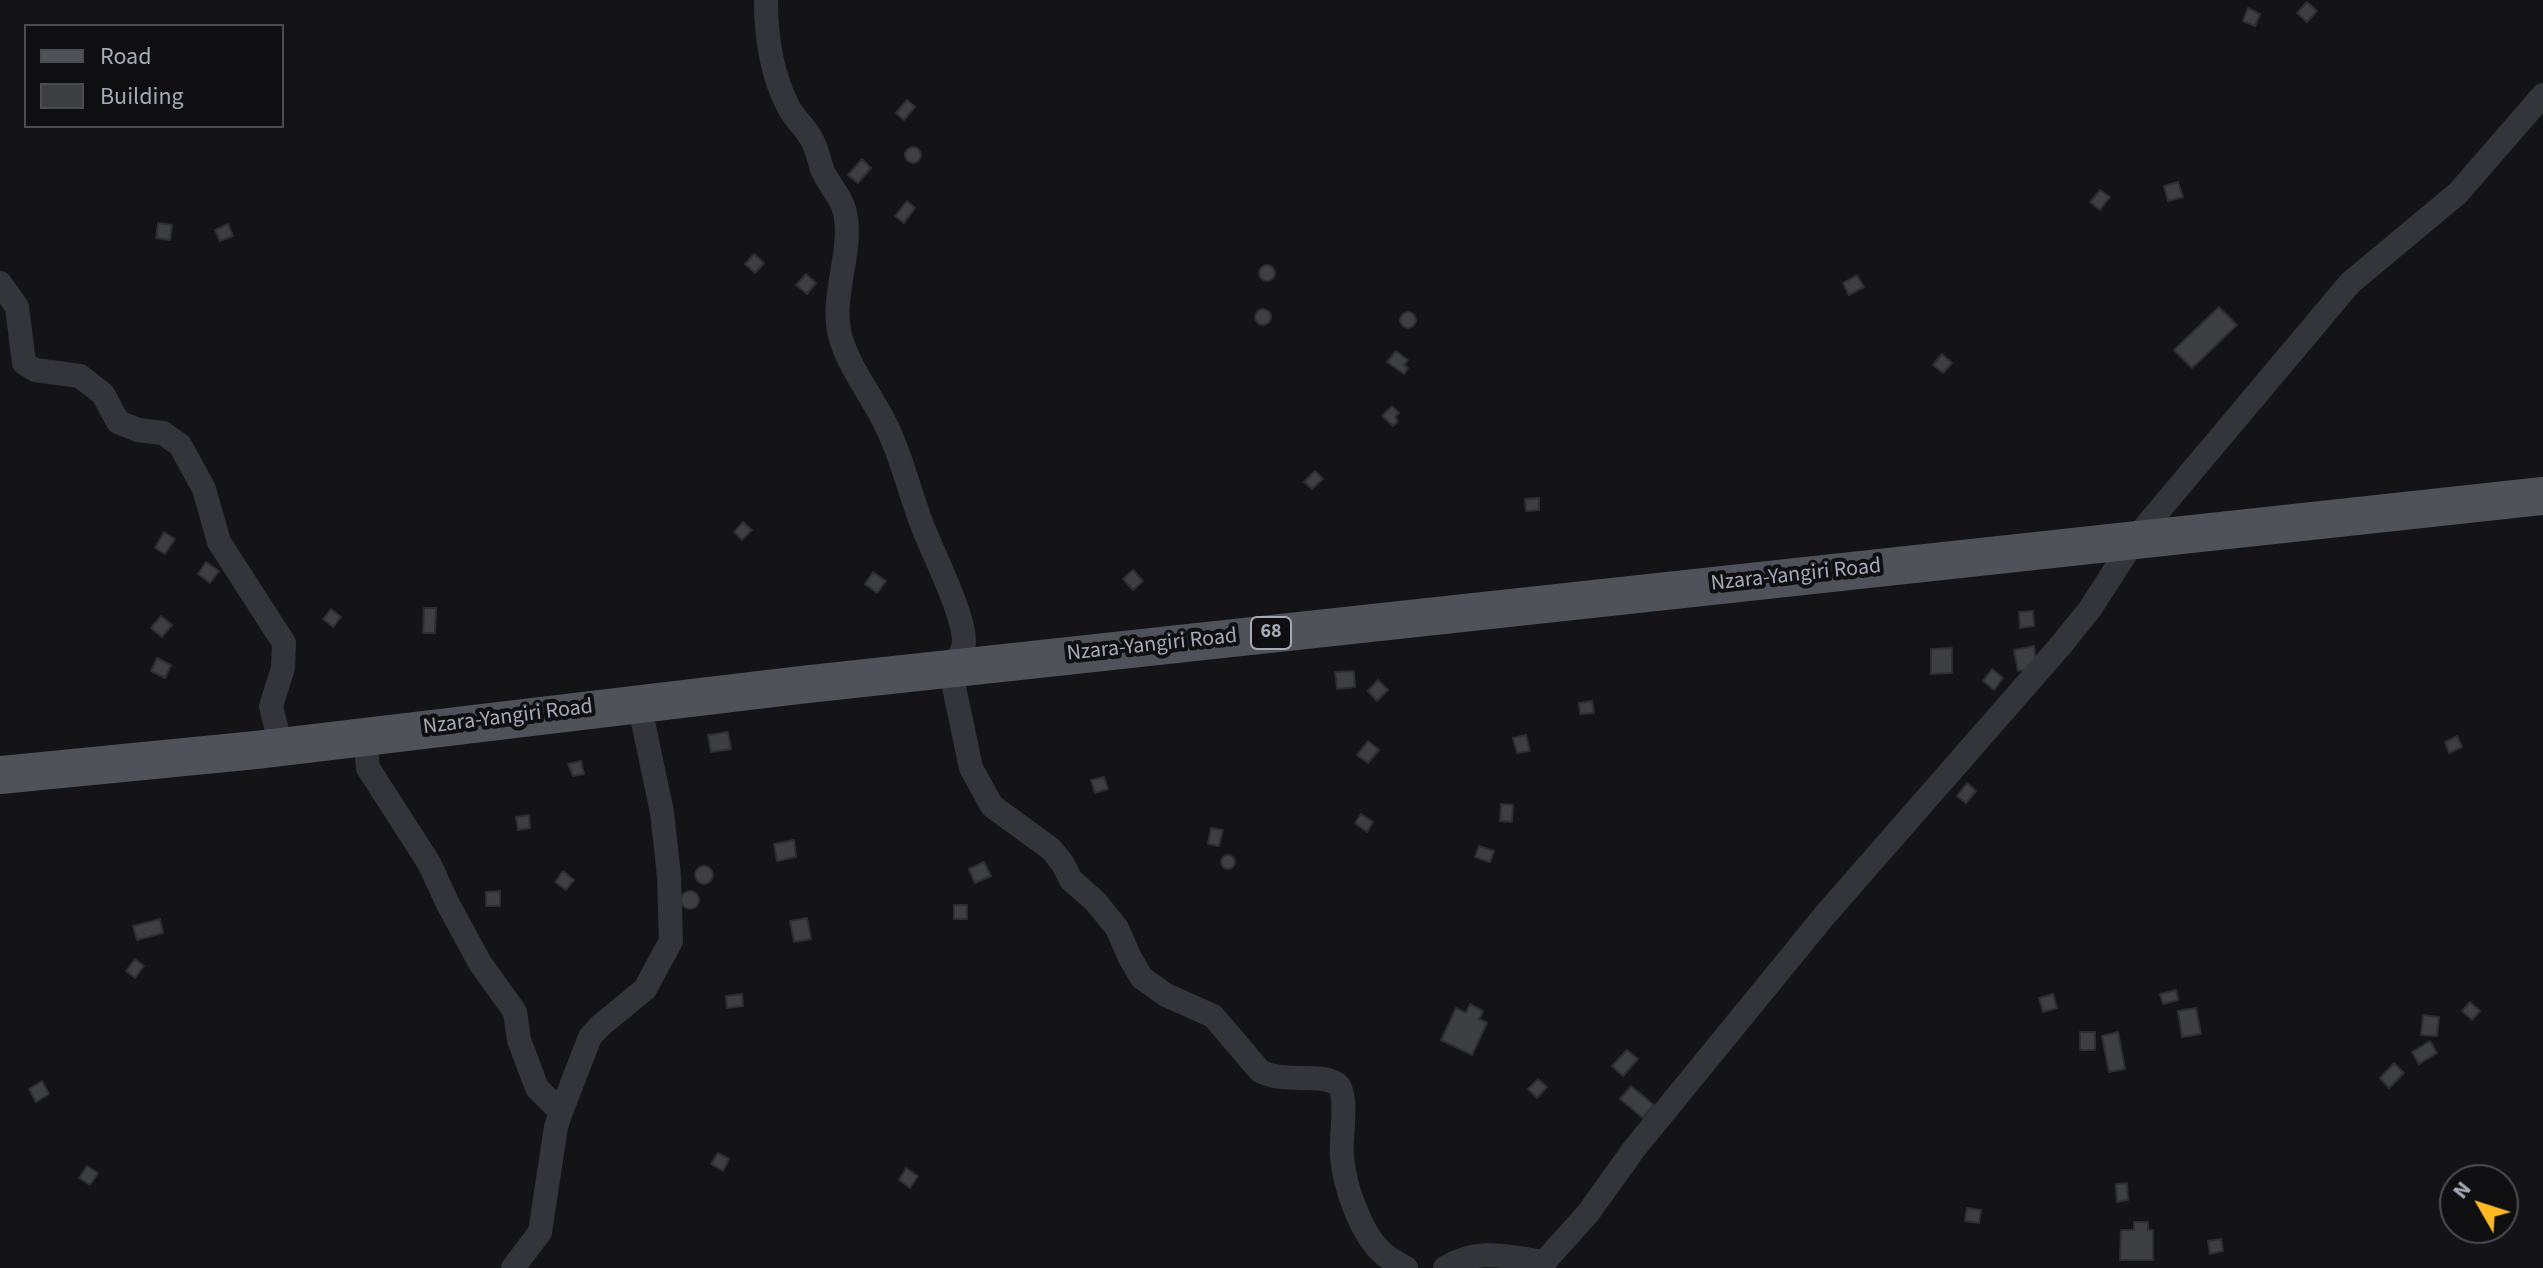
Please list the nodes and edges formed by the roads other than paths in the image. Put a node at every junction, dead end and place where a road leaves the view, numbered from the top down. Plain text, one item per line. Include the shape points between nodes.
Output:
1 (766, 0) edge
2 (2543, 95) edge
3 (0, 283) edge
4 (2543, 496) edge
5 (2135, 539) junction
6 (950, 668) junction
7 (639, 703) junction
8 (365, 736) junction
9 (281, 747) junction
10 (0, 775) edge
11 (561, 1112) junction
12 (1542, 1265) edge
13 (513, 1268) edge
14 (1406, 1268) edge
15 (1445, 1268) edge

1 - 6 street via 767,44 788,108 811,137 844,209 838,287 841,339 888,428 960,618 964,643
2 - 5 street via 2458,193 2350,283
3 - 9 street via 17,307 24,363 35,370 80,376 103,394 118,422 163,433 180,445 204,489 219,542 284,643 283,668 271,706
4 - 5 main road, Nzara-Yangiri Road / 68
5 - 6 main road, Nzara-Yangiri Road / 68
5 - 12 street via 2061,645 1825,915
6 - 7 main road, Nzara-Yangiri Road / 68
6 - 14 street via 971,768 992,806 1051,849 1071,880 1112,922 1142,978 1213,1016 1260,1071 1286,1080 1329,1080 1343,1091 1342,1158 1357,1214 1375,1245
7 - 8 main road, Nzara-Yangiri Road / 68
7 - 11 street via 662,812 671,941 645,989 590,1037
8 - 9 main road, Nzara-Yangiri Road / 68
8 - 11 street via 368,768 429,863 474,953 515,1012 537,1088
9 - 10 main road, Nzara-Yangiri Road / 68
11 - 13 street via 540,1232
12 - 15 street via 1481,1254

